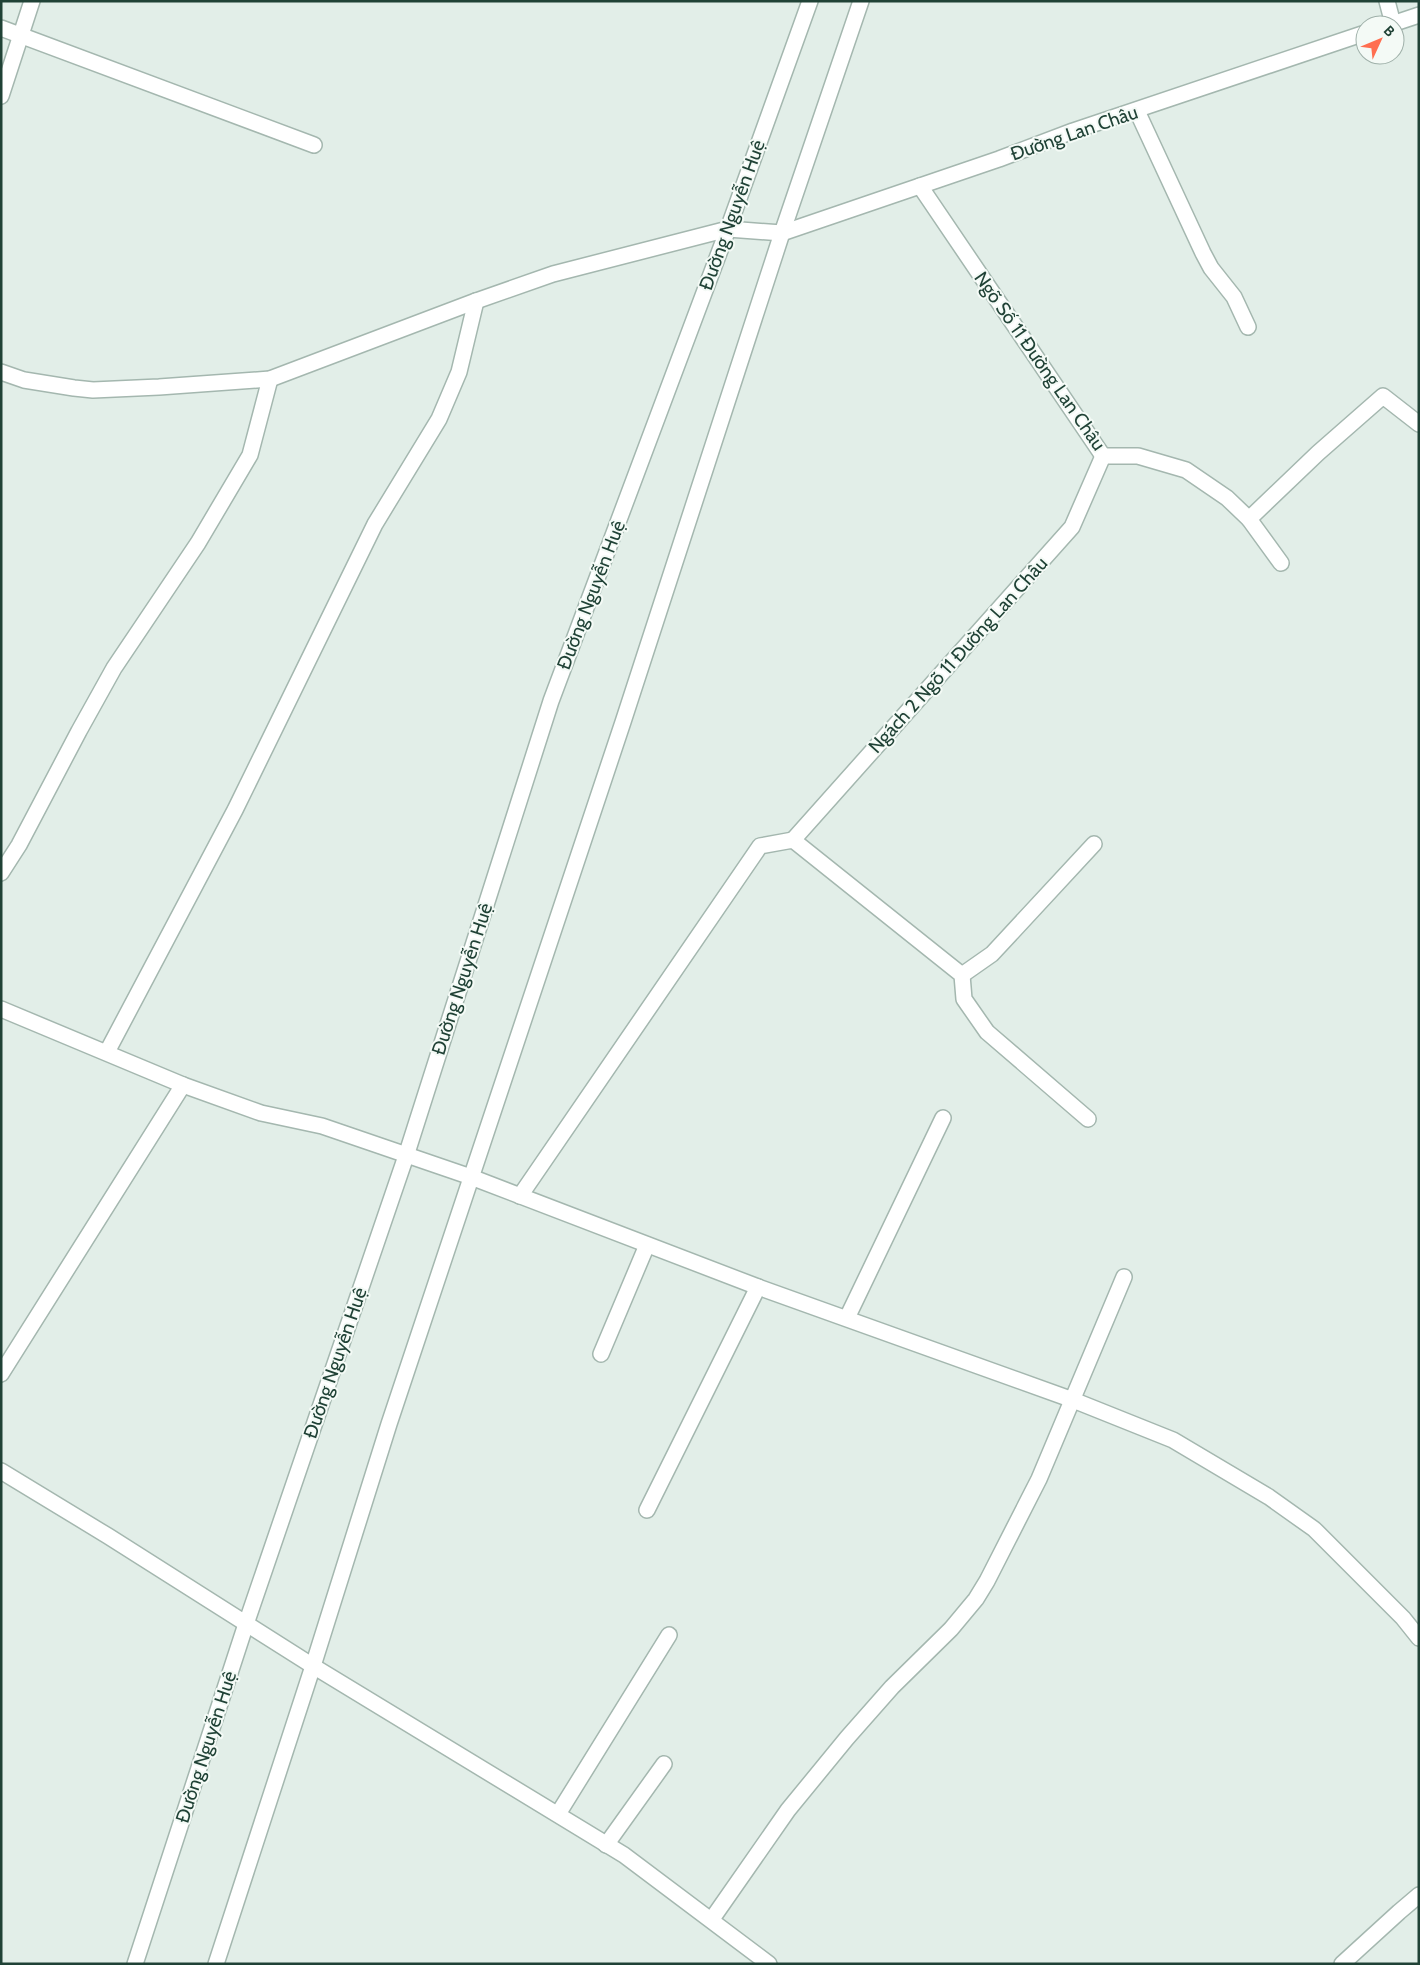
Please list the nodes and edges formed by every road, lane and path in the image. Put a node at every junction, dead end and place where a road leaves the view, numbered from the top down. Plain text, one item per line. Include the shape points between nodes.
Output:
1 (32, 1) edge
2 (810, 1) edge
3 (861, 1) edge
4 (1387, 1) edge
5 (1389, 15) edge
6 (1419, 15) edge
7 (1405, 20) edge
8 (1, 28) edge
9 (21, 34) junction
10 (1355, 36) edge
11 (1, 96) edge
12 (1136, 111) junction
13 (314, 144) dead end
14 (920, 186) junction
15 (728, 229) junction
16 (782, 233) junction
17 (476, 301) junction
18 (1248, 327) dead end
19 (1, 372) edge
20 (270, 379) junction
21 (1419, 424) edge
22 (1103, 456) junction
23 (1249, 519) junction
24 (1281, 563) dead end
25 (792, 840) junction
26 (1094, 844) dead end
27 (1, 873) edge
28 (962, 975) junction
29 (1, 1009) edge
30 (107, 1052) junction
31 (183, 1085) junction
32 (943, 1118) dead end
33 (1088, 1119) dead end
34 (406, 1156) junction
35 (471, 1176) junction
36 (520, 1196) junction
37 (646, 1244) junction
38 (1124, 1277) dead end
39 (758, 1287) junction
40 (847, 1318) junction
41 (601, 1354) dead end
42 (1, 1374) edge
43 (1073, 1400) junction
44 (1, 1471) edge
45 (647, 1510) dead end
46 (246, 1624) junction
47 (669, 1635) dead end
48 (1419, 1638) edge
49 (313, 1666) junction
50 (664, 1764) dead end
51 (558, 1814) junction
52 (606, 1844) junction
53 (1419, 1896) edge
54 (712, 1919) junction
55 (135, 1964) edge
56 (216, 1964) edge
57 (770, 1964) edge
58 (1342, 1964) edge

1 - 9 street
2 - 15 street, Đường Nguyễn Huệ
3 - 16 street
4 - 5 street
6 - 7 street
8 - 9 street
9 - 11 street
9 - 13 street
10 - 12 street, Đường Lan Châu
12 - 14 street, Đường Lan Châu
12 - 18 street via 1203,253 1234,297
14 - 16 street, Đường Lan Châu
14 - 22 street, Ngõ Số 11 Đường Lan Châu
15 - 16 street
15 - 17 street via 553,274
15 - 34 street, Đường Nguyễn Huệ via 551,701
16 - 35 street
17 - 20 street
17 - 30 street via 459,372 439,419 375,524 235,810
19 - 20 street via 24,380 93,390
20 - 27 street via 250,455 203,535 114,668
21 - 23 street via 1383,396
22 - 23 street, Ngõ Số 11 Đường Lan Châu via 1138,456 1186,470 1227,498
22 - 25 street, Ngách 2 Ngõ 11 Đường Lan Châu via 1072,527
23 - 24 street, Ngõ Số 11 Đường Lan Châu
25 - 28 street
25 - 36 street via 760,846
26 - 28 street via 992,954
28 - 33 street via 964,999 987,1032
29 - 30 street
30 - 31 street
31 - 34 street via 261,1113 322,1126
31 - 42 street
32 - 40 street
34 - 35 street
34 - 46 street, Đường Nguyễn Huệ
35 - 36 street
35 - 49 street
36 - 37 street
37 - 39 street
37 - 41 street
38 - 43 street
39 - 40 street
39 - 45 street
40 - 43 street
43 - 48 street via 1172,1440 1269,1497 1337,1550
43 - 54 street via 1039,1479 976,1599 847,1738 788,1810
44 - 46 street
46 - 49 street
46 - 55 street, Đường Nguyễn Huệ
47 - 51 street
49 - 51 street
49 - 56 street
50 - 52 street
51 - 52 street
52 - 54 street
53 - 58 street
54 - 57 street

